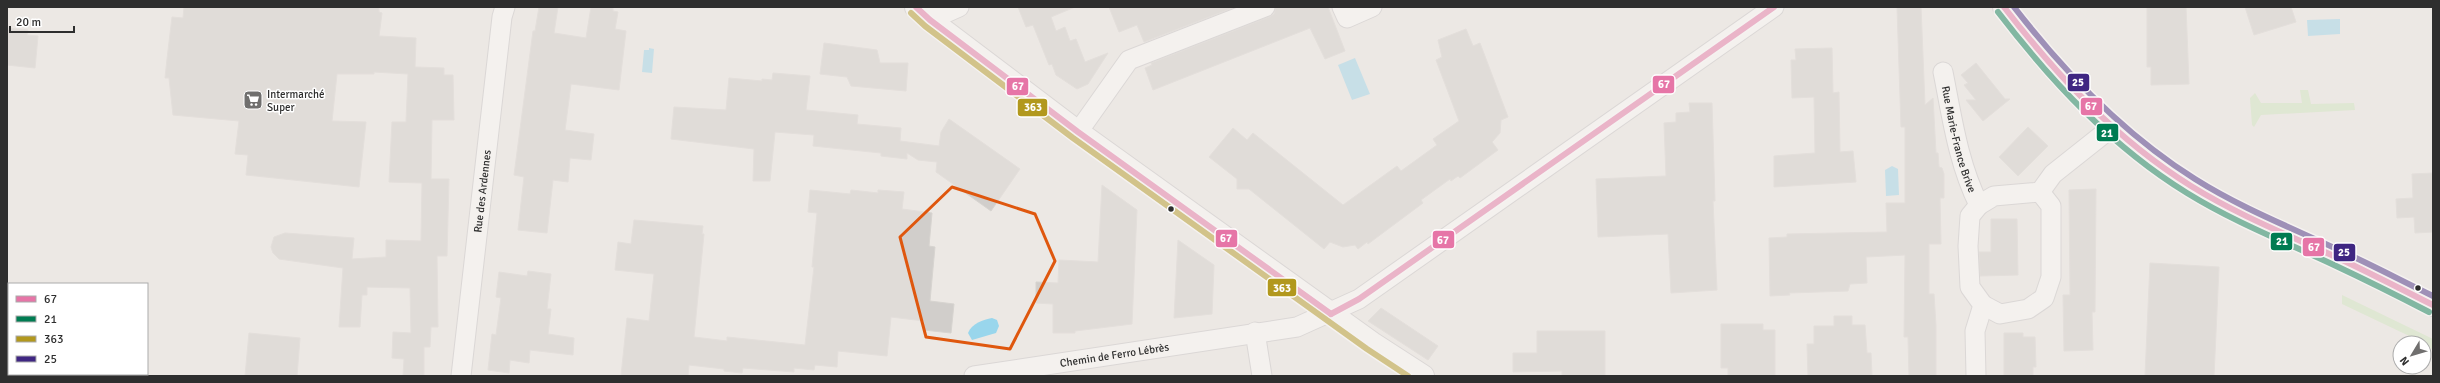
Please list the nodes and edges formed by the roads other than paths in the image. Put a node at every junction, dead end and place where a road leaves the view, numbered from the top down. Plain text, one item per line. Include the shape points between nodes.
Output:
1 (505, 7) edge
2 (959, 7) edge
3 (1265, 7) edge
4 (1342, 7) edge
5 (1372, 7) edge
6 (1774, 7) edge
7 (2004, 7) edge
8 (923, 14) edge
9 (1943, 72) dead end
10 (2111, 128) junction
11 (1078, 132) junction
12 (2040, 192) junction
13 (1979, 204) junction
14 (1983, 305) junction
15 (2433, 305) edge
16 (1331, 314) junction
17 (1255, 332) junction
18 (461, 376) edge
19 (974, 376) edge
20 (1262, 376) edge
21 (1423, 376) edge
22 (1976, 376) edge

1 - 18 street, Rue des Ardennes
2 - 8 street
3 - 11 street via 1129,60
4 - 5 street via 1347,18
6 - 16 street, Chemin de Ferro Lébrès via 1359,299
7 - 10 main road via 2030,42 2068,85
8 - 11 main road
9 - 13 street, Rue Marie-France Brive via 1958,146 1971,189
10 - 12 street via 2052,174
10 - 15 main road via 2172,173 2220,203
11 - 16 main road
12 - 13 street, Rue Marie-France Brive via 1994,196
12 - 14 street, Rue Marie-France Brive via 2051,206 2052,277 2044,298 2028,308 2000,314
13 - 14 street, Rue Marie-France Brive via 1970,216 1968,246 1970,287
14 - 22 street via 1975,331
16 - 17 street, Chemin de Ferro Lébrès via 1297,327
16 - 21 main road
17 - 19 street, Chemin de Ferro Lébrès
17 - 20 street

